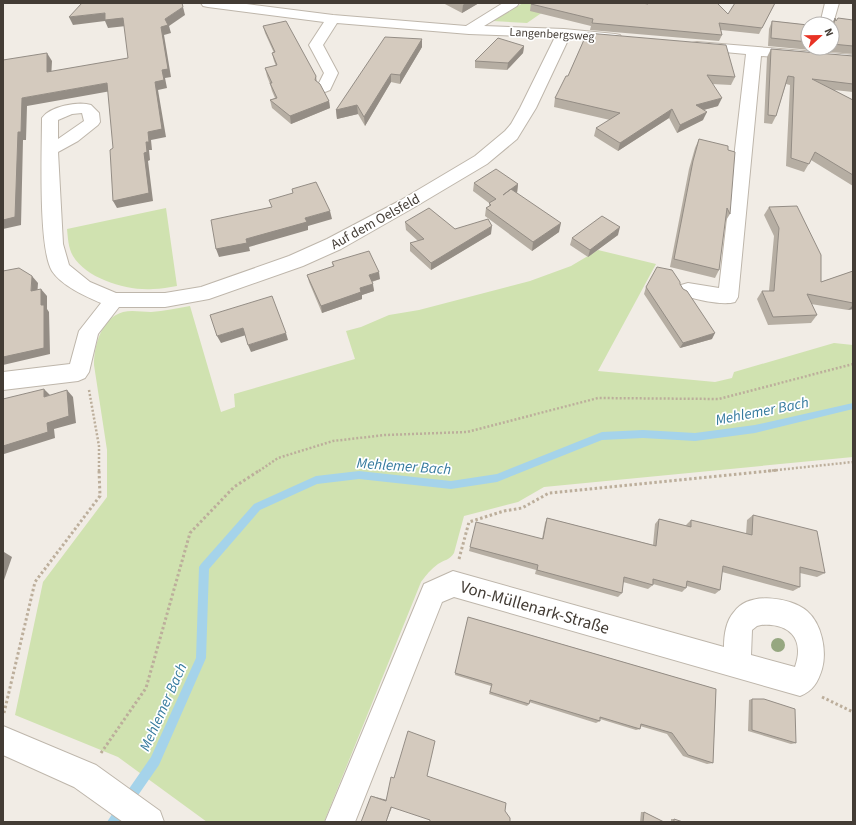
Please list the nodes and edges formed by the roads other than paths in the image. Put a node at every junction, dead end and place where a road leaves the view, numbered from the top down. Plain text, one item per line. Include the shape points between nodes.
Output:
1 (208, 3) edge
2 (512, 3) edge
3 (832, 3) edge
4 (829, 16) edge
5 (333, 19) junction
6 (469, 30) junction
7 (564, 33) junction
8 (632, 40) edge
9 (685, 45) edge
10 (754, 51) junction
11 (800, 52) edge
12 (839, 56) edge
13 (853, 59) edge
14 (325, 87) dead end
15 (50, 149) dead end
16 (688, 290) edge
17 (114, 300) junction
18 (3, 381) edge
19 (738, 664) junction
20 (3, 740) edge
21 (146, 820) edge
22 (340, 822) edge

1 - 5 street, Langenbergsweg
2 - 6 street, Langenbergsweg
3 - 4 street
5 - 6 street, Langenbergsweg
5 - 14 street via 316,45 331,73
6 - 7 street, Langenbergsweg
7 - 8 street, Langenbergsweg
7 - 17 street, Auf dem Oelsfeld via 528,108 511,135 481,160 407,204 334,244 296,261 202,294 165,300
9 - 10 street
10 - 11 street
10 - 16 street via 728,297
12 - 13 street
15 - 17 street, Auf dem Oelsfeld via 54,244 60,268 83,287
17 - 18 street via 89,331 78,372
19 - 19 street, Von-Müllenark-Straße via 737,640 742,622 752,613 781,613 797,620 805,629 809,639 809,662 800,682
19 - 22 street, Von-Müllenark-Straße via 452,584 433,593
20 - 21 street via 94,782

